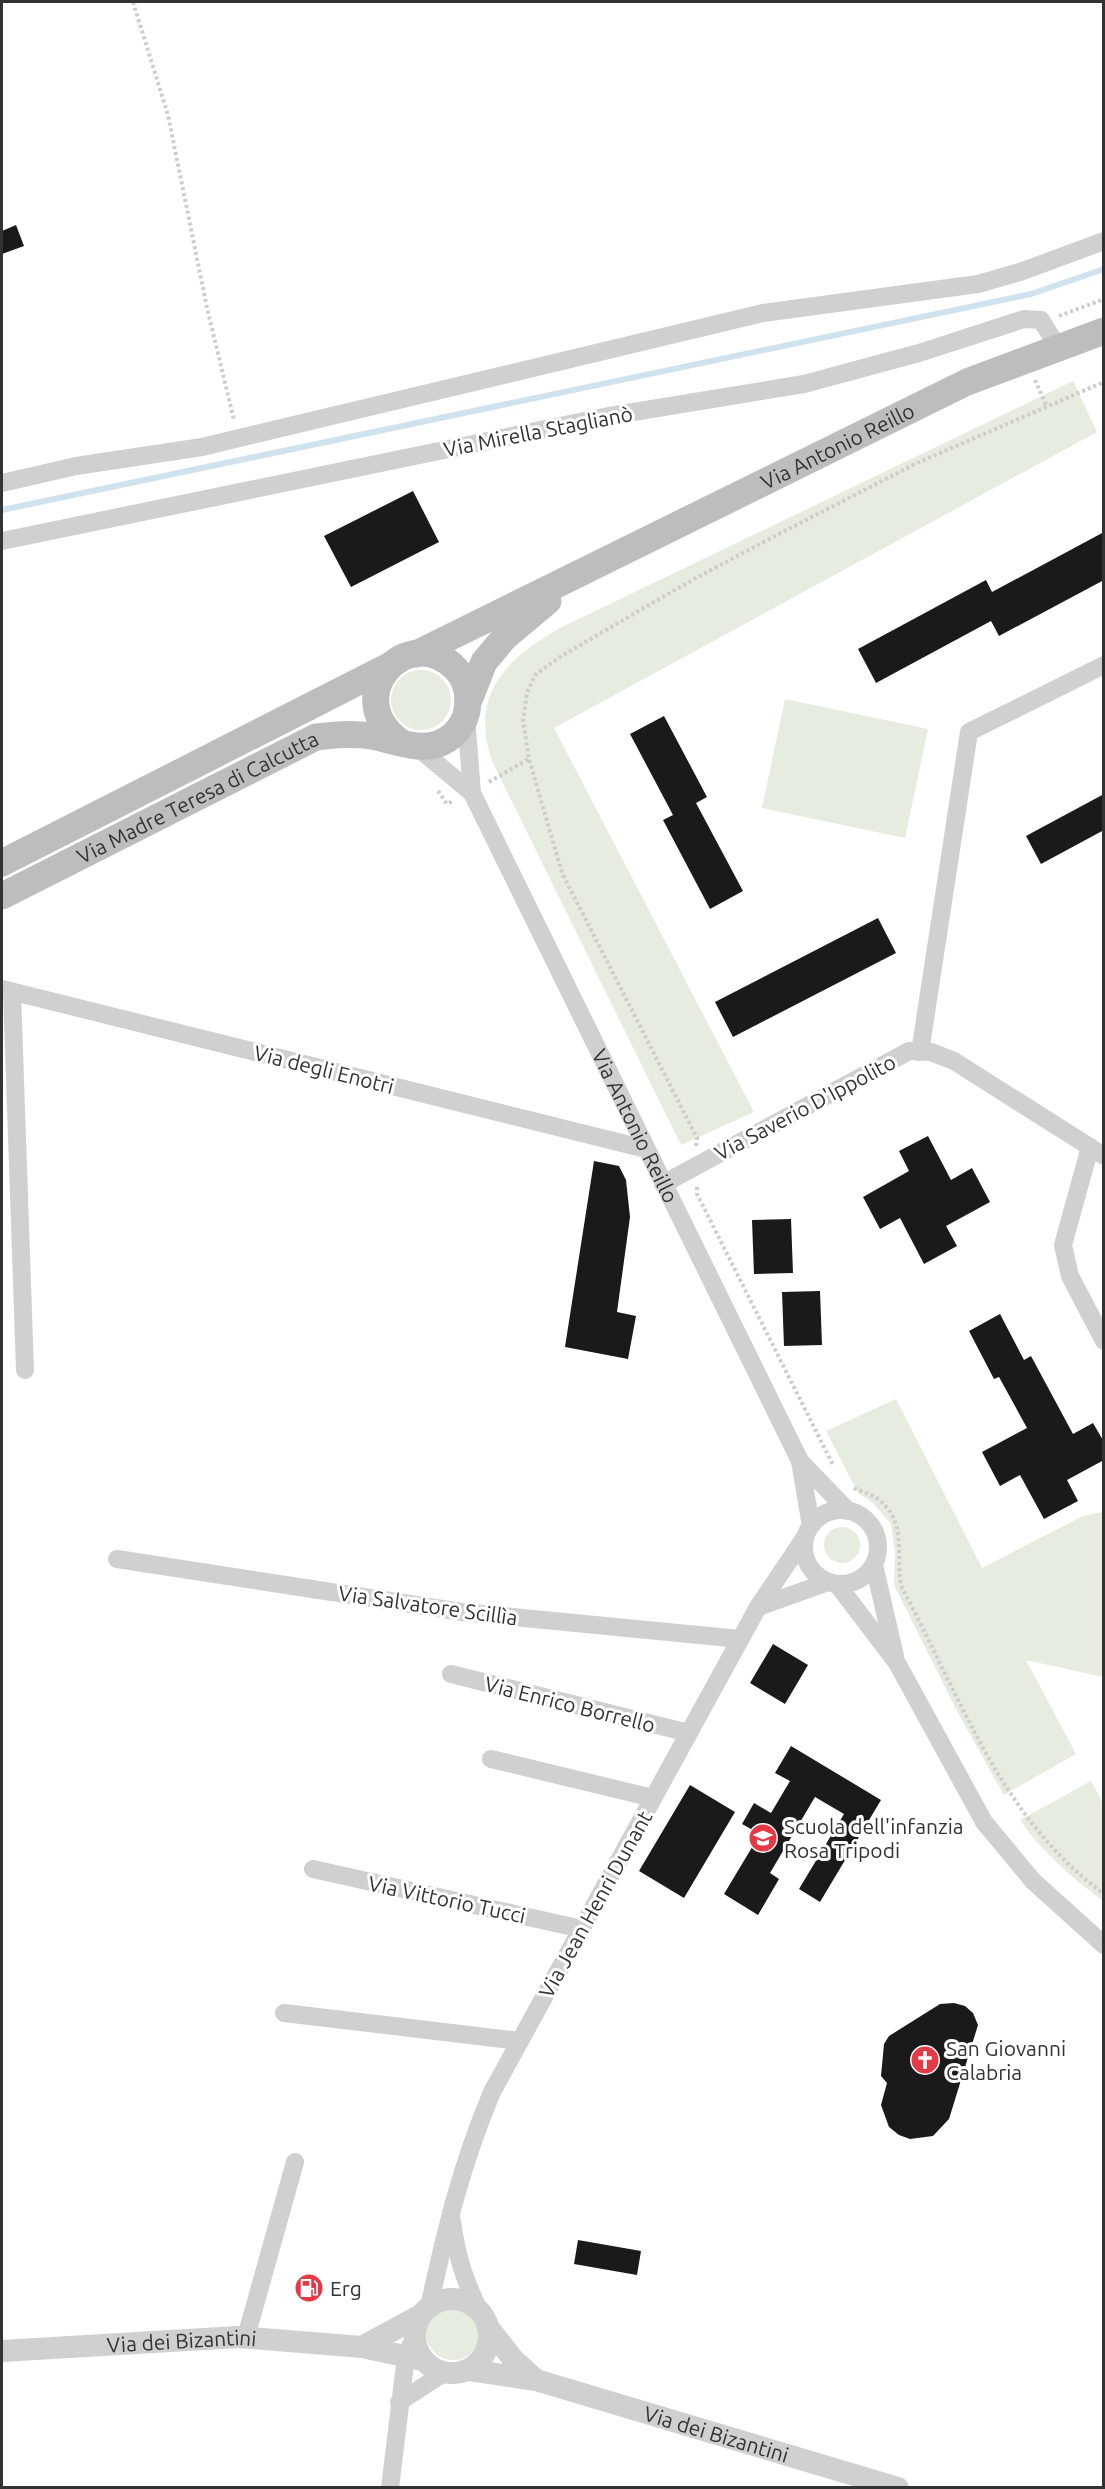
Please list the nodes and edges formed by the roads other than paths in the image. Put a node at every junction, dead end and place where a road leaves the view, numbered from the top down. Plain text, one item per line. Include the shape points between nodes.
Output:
1 (1104, 241) edge
2 (1104, 331) edge
3 (1058, 347) junction
4 (2, 483) edge
5 (2, 541) edge
6 (576, 577) junction
7 (416, 654) junction
8 (391, 665) junction
9 (1104, 665) edge
10 (467, 708) junction
11 (410, 745) junction
12 (471, 793) junction
13 (2, 863) edge
14 (2, 896) edge
15 (7, 991) edge
16 (920, 1052) junction
17 (646, 1149) junction
18 (1097, 1152) edge
19 (663, 1184) junction
20 (1104, 1341) edge
21 (25, 1370) dead end
22 (800, 1461) junction
23 (848, 1510) junction
24 (808, 1532) junction
25 (117, 1559) dead end
26 (874, 1565) junction
27 (833, 1583) junction
28 (758, 1607) junction
29 (740, 1639) junction
30 (897, 1663) junction
31 (451, 1674) dead end
32 (689, 1733) junction
33 (491, 1759) dead end
34 (653, 1798) junction
35 (313, 1869) dead end
36 (582, 1929) junction
37 (1104, 1944) edge
38 (284, 2013) dead end
39 (520, 2041) junction
40 (295, 2162) dead end
41 (450, 2208) junction
42 (425, 2311) junction
43 (485, 2321) junction
44 (246, 2337) junction
45 (362, 2347) junction
46 (2, 2351) edge
47 (414, 2351) junction
48 (469, 2370) junction
49 (444, 2373) junction
50 (536, 2380) junction
51 (399, 2402) junction
52 (390, 2487) edge
53 (898, 2487) edge

1 - 4 street via 978,284 763,313 201,447 76,466
2 - 3 main road, Via Antonio Reillo
3 - 5 street, Via Mirella Staglianò via 1041,320 1024,319 804,384 609,416
3 - 6 main road, Via Antonio Reillo via 967,382
6 - 7 main road, Via Antonio Reillo
6 - 10 main road, Via Antonio Reillo via 504,638 484,662
7 - 8 main road
7 - 10 main road via 431,654 452,665 466,684
8 - 11 main road via 381,677 375,707 389,734
8 - 13 main road, Via Madre Teresa di Calcutta
9 - 16 street via 969,732
10 - 11 main road via 459,729 447,740 433,746
10 - 12 street, Via Antonio Reillo
11 - 12 street, Via Antonio Reillo
11 - 14 main road, Via Madre Teresa di Calcutta via 344,734 316,737
12 - 17 street, Via Antonio Reillo
15 - 17 street, Via degli Enotri
15 - 21 street
16 - 18 street, Via Saverio D'Ippolito via 932,1052 954,1061
16 - 19 street, Via Saverio D'Ippolito via 909,1052
17 - 19 street, Via Antonio Reillo
18 - 20 street via 1063,1245 1070,1276
19 - 22 street, Via Antonio Reillo
22 - 23 street, Via Antonio Reillo
22 - 24 street, Via Antonio Reillo
23 - 24 street via 827,1513
23 - 26 street via 868,1521 875,1531 878,1554
24 - 27 street via 808,1564 816,1574
24 - 28 street, Via Jean Henri Dunant
25 - 29 street, Via Salvatore Scillìa via 462,1612
26 - 27 street via 859,1580
26 - 30 street
27 - 28 street
27 - 30 street
28 - 29 street, Via Jean Henri Dunant
29 - 32 street, Via Jean Henri Dunant
30 - 37 street via 984,1822 1033,1881
31 - 32 street, Via Enrico Borrello
32 - 34 street, Via Jean Henri Dunant
33 - 34 street
34 - 36 street, Via Jean Henri Dunant
35 - 36 street, Via Vittorio Tucci
36 - 39 street, Via Jean Henri Dunant
38 - 39 street
39 - 41 street, Via Jean Henri Dunant via 470,2144
40 - 44 street
41 - 42 street, Via Jean Henri Dunant
41 - 43 street, Via Jean Henri Dunant via 457,2257
42 - 43 street via 440,2301 464,2301
42 - 45 street
42 - 47 street
43 - 48 street via 489,2340 486,2352
43 - 50 street, Via dei Bizantini via 513,2359
44 - 45 street, Via dei Bizantini
44 - 46 street, Via dei Bizantini
45 - 47 street, Via dei Bizantini
47 - 49 street via 432,2368
47 - 51 street
48 - 49 street
48 - 50 street, Via dei Bizantini
49 - 51 street
50 - 53 street, Via dei Bizantini
51 - 52 street

